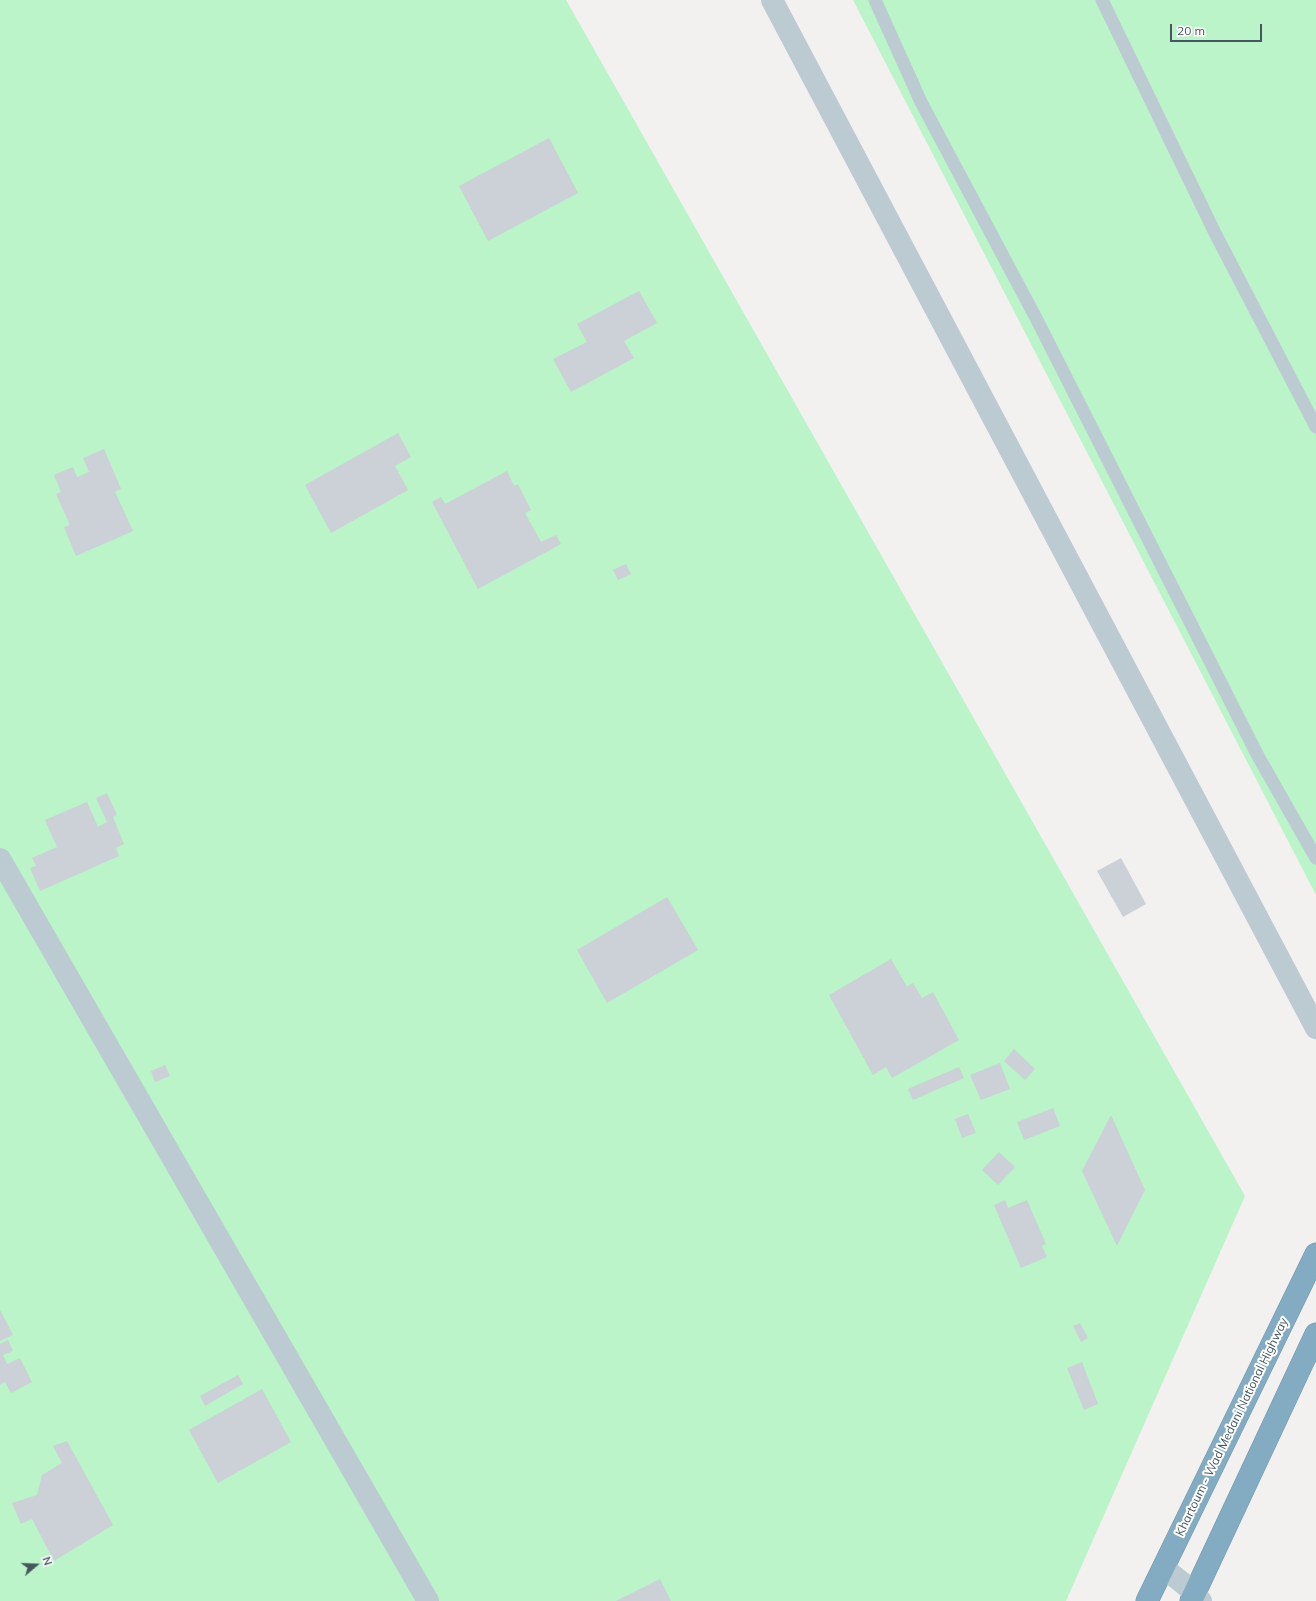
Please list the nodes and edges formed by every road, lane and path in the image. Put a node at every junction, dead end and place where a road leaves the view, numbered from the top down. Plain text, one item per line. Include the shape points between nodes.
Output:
1 (772, 0) edge
2 (875, 0) edge
3 (1102, 0) edge
4 (1316, 427) edge
5 (1316, 858) edge
6 (0, 860) edge
7 (1316, 1028) edge
8 (1316, 1254) edge
9 (1316, 1334) edge
10 (1164, 1568) junction
11 (1195, 1598) edge
12 (428, 1601) edge
13 (1147, 1601) edge

1 - 7 street
2 - 5 lane via 921,102 1036,318 1258,756
3 - 4 lane via 1214,233
6 - 12 street
8 - 10 highway, Khartoum - Wad Medani National Highway
9 - 11 highway
10 - 11 street
10 - 13 highway, Khartoum - Wad Medani National Highway

